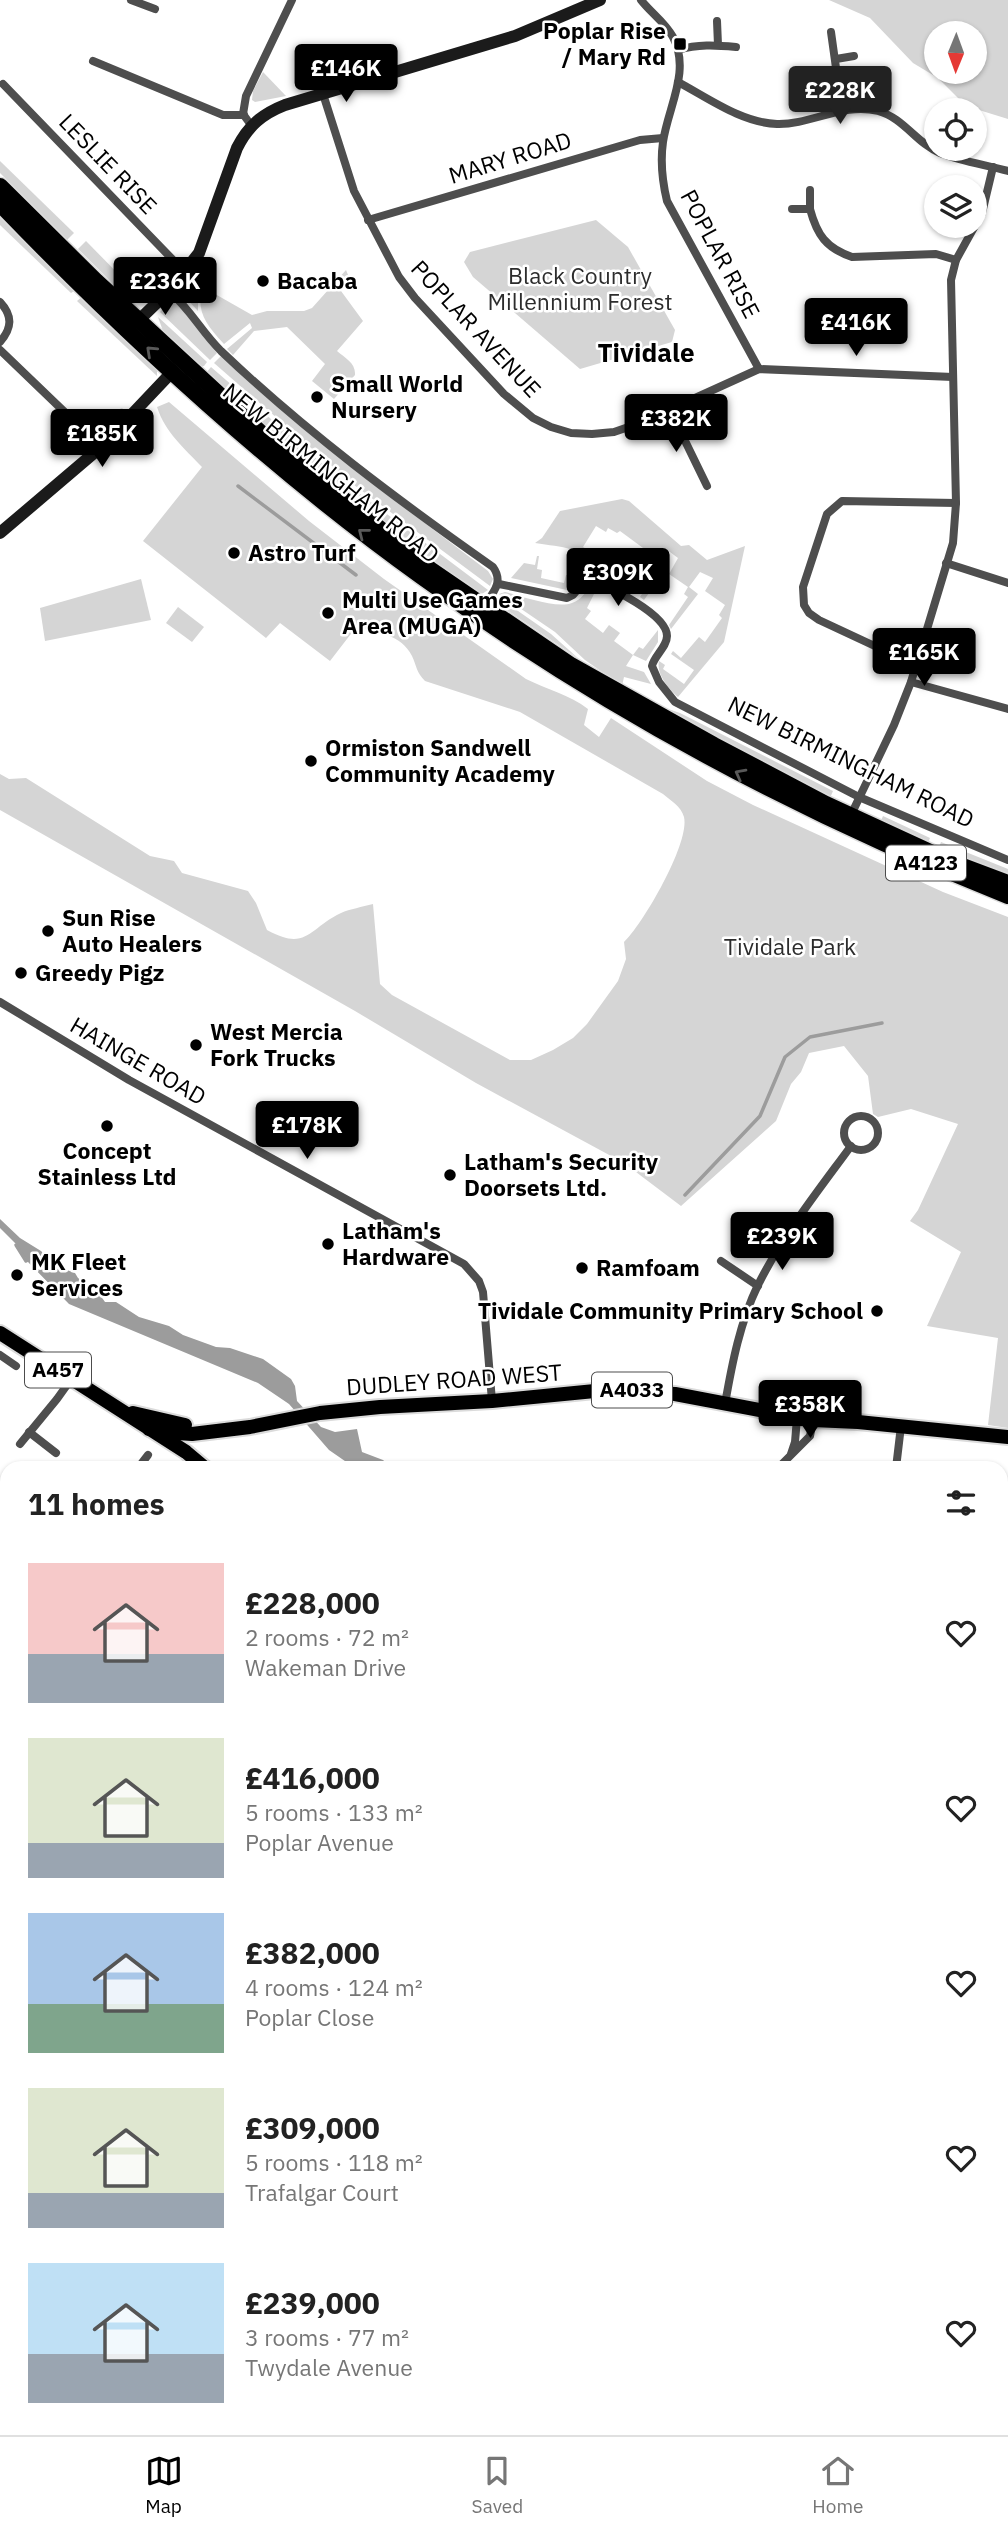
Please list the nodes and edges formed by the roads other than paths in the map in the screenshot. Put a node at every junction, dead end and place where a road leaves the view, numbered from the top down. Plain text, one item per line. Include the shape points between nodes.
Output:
1 (131, 0) edge
2 (292, 0) edge
3 (600, 0) edge
4 (641, 0) edge
5 (155, 9) dead end
6 (717, 21) dead end
7 (831, 32) dead end
8 (718, 45) junction
9 (736, 47) dead end
10 (678, 50) junction
11 (854, 56) dead end
12 (836, 59) junction
13 (93, 61) dead end
14 (678, 82) junction
15 (3, 84) dead end
16 (323, 94) junction
17 (842, 111) junction
18 (248, 120) junction
19 (663, 138) junction
20 (993, 167) junction
21 (1008, 171) edge
22 (0, 186) edge
23 (810, 190) dead end
24 (0, 205) edge
25 (792, 209) dead end
26 (810, 209) junction
27 (368, 220) junction
28 (956, 260) junction
29 (186, 270) junction
30 (169, 291) junction
31 (0, 302) edge
32 (133, 326) junction
33 (0, 342) edge
34 (0, 350) edge
35 (177, 367) junction
36 (759, 369) junction
37 (953, 377) junction
38 (670, 410) junction
39 (101, 447) junction
40 (708, 486) dead end
41 (956, 503) junction
42 (0, 533) edge
43 (946, 563) junction
44 (1008, 583) edge
45 (499, 584) junction
46 (484, 606) junction
47 (917, 662) junction
48 (911, 682) junction
49 (1008, 709) edge
50 (859, 797) junction
51 (848, 821) junction
52 (1008, 860) edge
53 (1008, 883) edge
54 (1008, 896) edge
55 (0, 1002) edge
56 (851, 1146) junction
57 (721, 1261) dead end
58 (758, 1286) junction
59 (0, 1333) edge
60 (3, 1358) edge
61 (16, 1366) dead end
62 (0, 1369) edge
63 (72, 1378) junction
64 (492, 1401) junction
65 (725, 1404) junction
66 (115, 1408) junction
67 (797, 1418) junction
68 (813, 1420) junction
69 (901, 1426) junction
70 (149, 1429) junction
71 (234, 1429) junction
72 (29, 1432) junction
73 (191, 1434) junction
74 (1008, 1437) edge
75 (20, 1444) dead end
76 (186, 1452) junction
77 (56, 1453) dead end
78 (791, 1454) junction
79 (148, 1455) dead end
80 (143, 1461) edge
81 (197, 1461) edge
82 (784, 1461) edge
83 (897, 1461) edge

1 - 5 street
2 - 18 street via 246,96
3 - 16 street via 515,36
4 - 10 street via 663,23
6 - 8 street
7 - 12 street
8 - 9 street
8 - 10 street
10 - 14 street, POPLAR RISE
11 - 12 street
12 - 17 street
13 - 18 street via 223,115
14 - 17 street via 738,114 775,124
14 - 19 street, POPLAR RISE
15 - 29 street, LESLIE RISE
16 - 18 street
16 - 27 street, POPLAR AVENUE
17 - 20 street via 875,110 892,116 939,153
18 - 29 street via 201,249
19 - 27 street, MARY ROAD via 640,140
19 - 36 street, POPLAR RISE via 667,201
20 - 21 street
20 - 28 street via 982,213
22 - 32 highway, NEW BIRMINGHAM ROAD / A4123
23 - 26 street
24 - 32 highway, NEW BIRMINGHAM ROAD / A4123
25 - 26 street
26 - 28 street via 821,239 842,254 936,254
27 - 38 street, POPLAR AVENUE via 415,298 504,394 533,418 571,433 592,434 614,432
28 - 37 street via 951,280
29 - 30 street
30 - 32 street
30 - 45 street, NEW BIRMINGHAM ROAD via 191,310 221,351 426,520 493,567
31 - 33 street via 10,322
32 - 35 highway, NEW BIRMINGHAM ROAD / A4123
34 - 39 street
35 - 39 street
35 - 46 highway, NEW BIRMINGHAM ROAD / A4123 via 430,569
51 -> 35 highway, NEW BIRMINGHAM ROAD / A4123 via 701,754 481,618 362,532 252,443
36 - 37 street, POPLAR AVENUE
36 - 38 street, POPLAR AVENUE
37 - 41 street
38 - 40 street
39 - 42 street
41 - 43 street via 953,543
41 - 47 street via 842,501 827,514 803,587 804,605 819,620
43 - 44 street
43 - 47 street
45 - 46 street
45 - 50 street, NEW BIRMINGHAM ROAD via 566,598 592,580 633,600 667,633 652,666 675,702
46 - 51 highway, NEW BIRMINGHAM ROAD / A4123 via 582,671
47 - 48 street
48 - 49 street
48 - 50 street
50 - 51 street
50 - 52 street, NEW BIRMINGHAM ROAD
51 - 53 highway, NEW BIRMINGHAM ROAD / A4123
51 - 54 highway, NEW BIRMINGHAM ROAD / A4123 via 935,867
55 - 64 street, HAINGE ROAD via 129,1080 464,1264 483,1292
56 - 56 street via 845,1137 849,1121 859,1116 870,1118 877,1127 875,1142 866,1149
56 - 58 street via 801,1212
57 - 58 street
58 - 65 street via 740,1333
59 - 63 main road, A457
60 - 61 street
60 - 62 street
63 - 66 main road, A457
63 - 72 street
64 - 65 main road, DUDLEY ROAD WEST / A4033 via 605,1390 675,1394
64 - 71 main road, DUDLEY ROAD WEST / A4033 via 320,1413
65 - 67 main road, DUDLEY ROAD WEST / A4033
66 - 70 main road, A457
66 - 71 main road, A4033 via 169,1423
67 - 68 main road, DUDLEY ROAD WEST / A4033
67 - 78 street
68 - 69 main road, DUDLEY ROAD WEST / A4033
68 - 78 street via 810,1436
69 - 74 main road, DUDLEY ROAD WEST / A4033
69 - 83 street
70 - 73 main road, A4033
70 - 76 main road, A457
71 - 73 main road, A4033
72 - 75 street
72 - 77 street
73 - 76 main road
76 - 81 main road, A457
78 - 82 street
79 - 80 street

